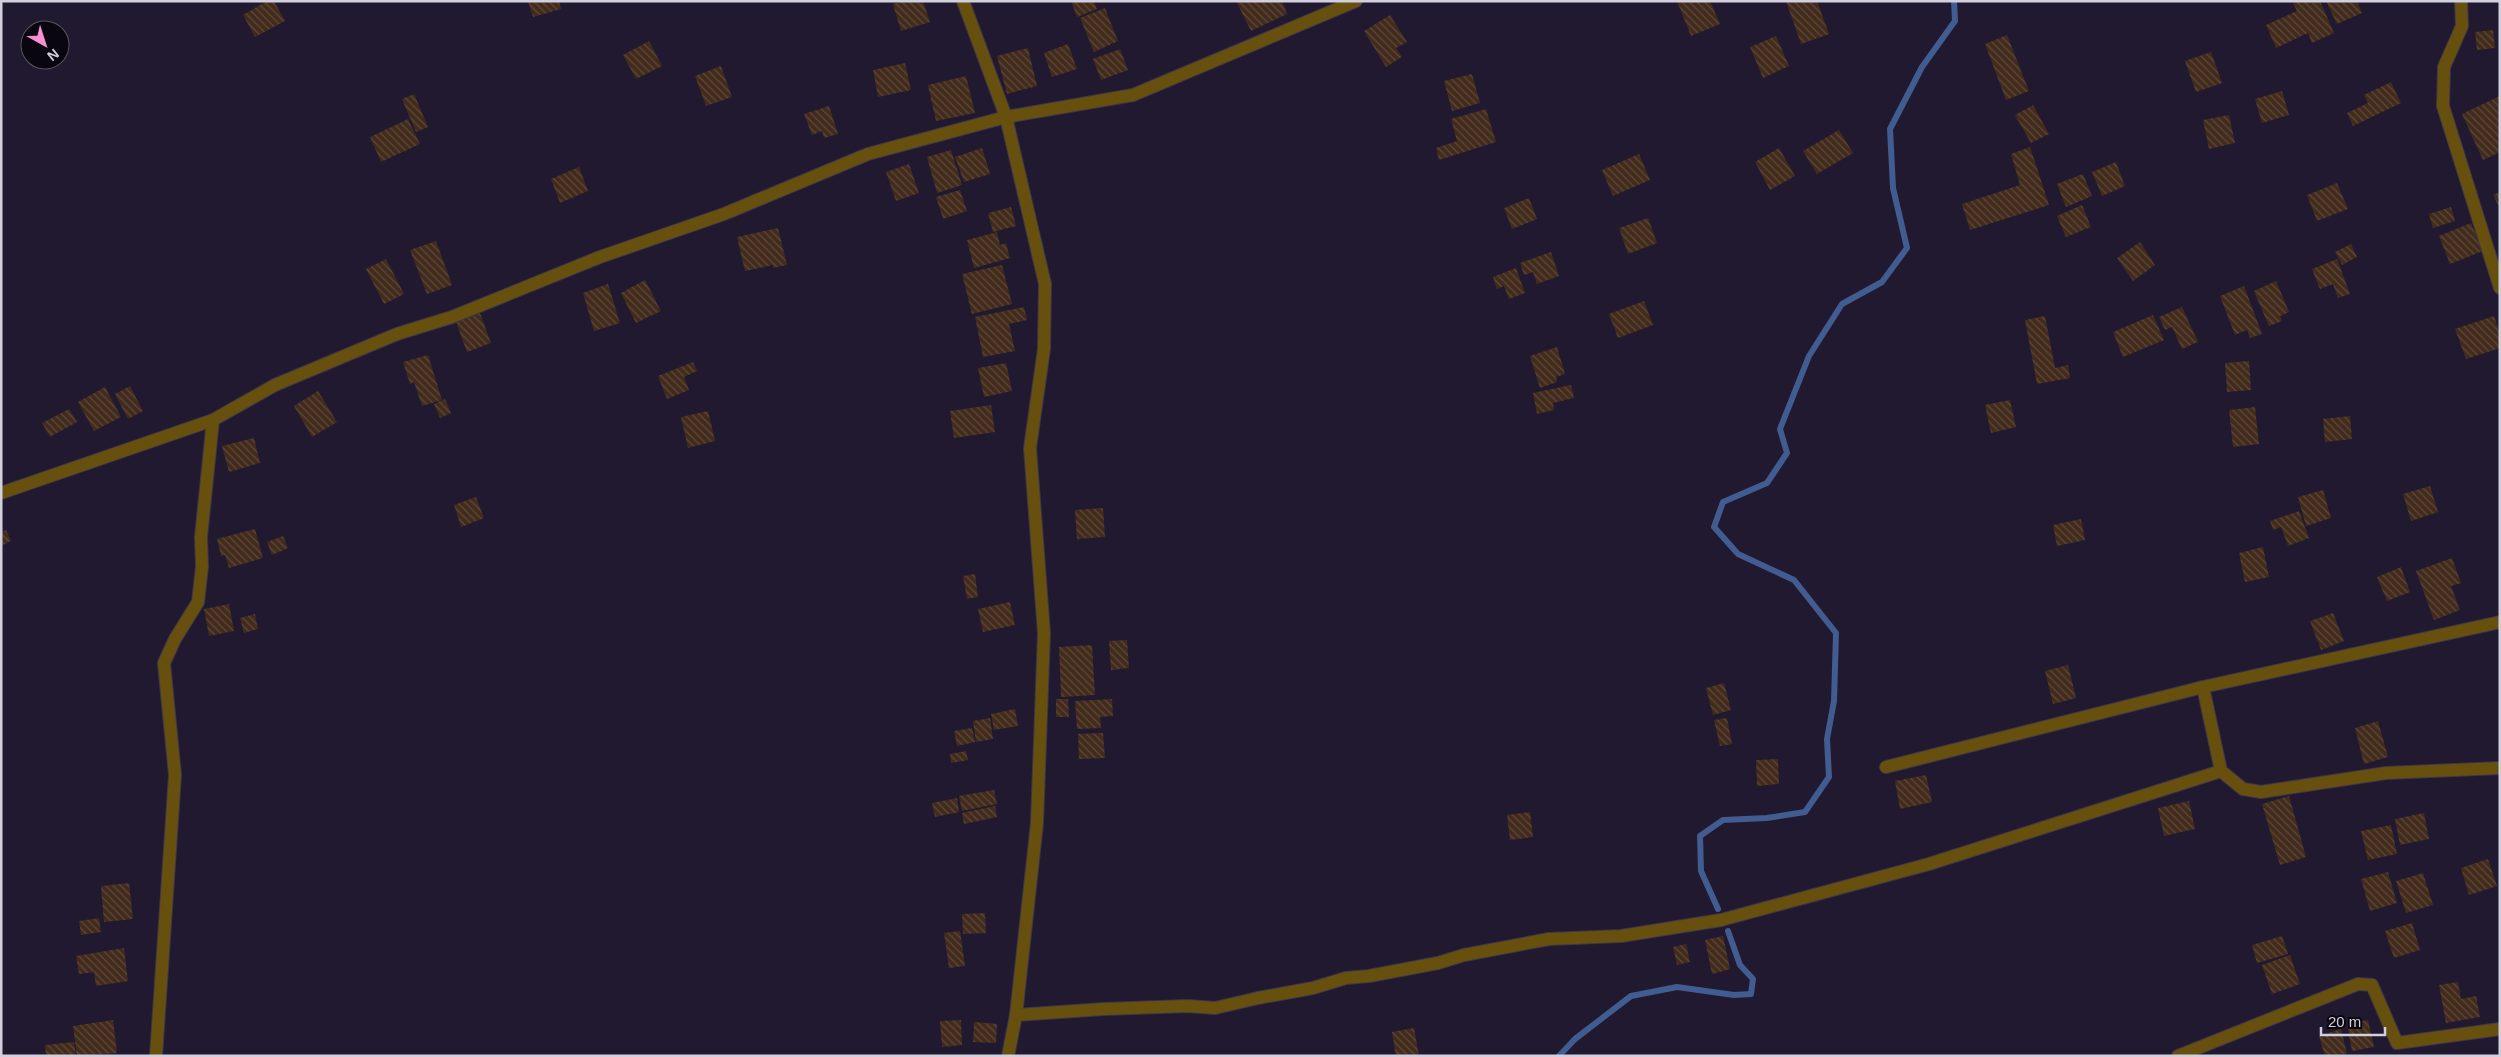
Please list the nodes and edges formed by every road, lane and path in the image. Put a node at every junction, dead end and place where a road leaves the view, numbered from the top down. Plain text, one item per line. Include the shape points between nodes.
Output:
1 (963, 1) edge
2 (1356, 1) edge
3 (2461, 1) edge
4 (1006, 117) junction
5 (2500, 288) edge
6 (213, 420) junction
7 (1, 493) edge
8 (2500, 622) edge
9 (2203, 687) junction
10 (1886, 767) dead end
11 (2500, 768) edge
12 (2221, 772) junction
13 (1016, 1015) junction
14 (2500, 1029) edge
15 (156, 1056) edge
16 (1008, 1056) edge
17 (2178, 1056) edge

1 - 4 street
2 - 4 street via 1133,95
3 - 5 street via 2462,26 2444,67 2443,106
4 - 6 street via 868,154 724,214 600,258 452,317 397,334 275,386
4 - 13 street via 1045,284 1044,349 1030,448 1044,633 1037,823
6 - 7 street
6 - 15 street via 198,602 164,663 175,775
8 - 9 street
9 - 10 street
9 - 12 street
11 - 12 street via 2386,773 2261,792 2243,789
12 - 13 street via 1929,864 1721,920 1620,936 1549,940 1464,954 1438,963 1346,978 1215,1008 1188,1006
13 - 16 street
14 - 17 street via 2398,1043 2372,986 2358,984

